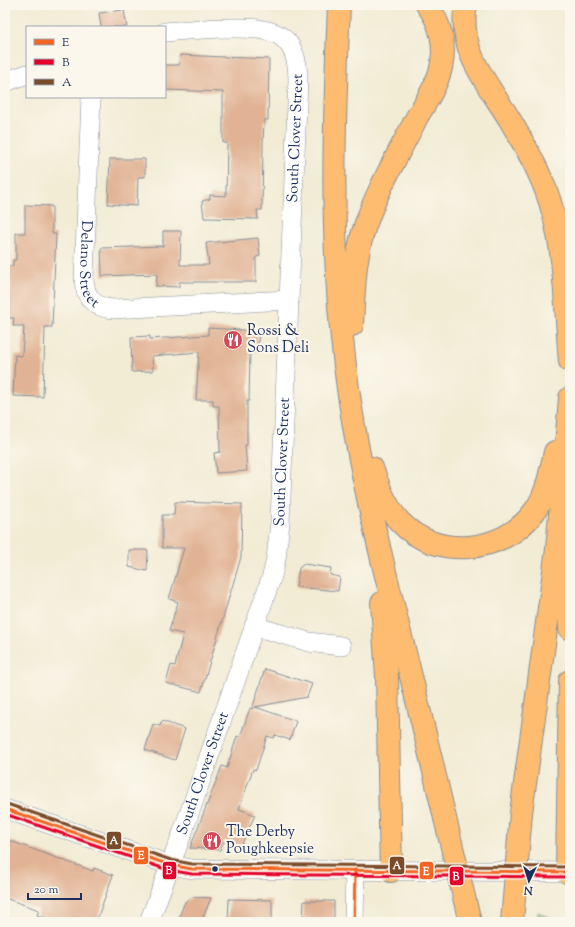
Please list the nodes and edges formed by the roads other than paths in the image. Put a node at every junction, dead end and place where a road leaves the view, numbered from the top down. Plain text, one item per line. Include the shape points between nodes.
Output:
1 (339, 5) edge
2 (427, 5) edge
3 (466, 5) edge
4 (166, 32) edge
5 (26, 74) edge
6 (5, 82) edge
7 (91, 98) edge
8 (289, 300) junction
9 (570, 361) edge
10 (570, 383) edge
11 (570, 398) edge
12 (350, 401) junction
13 (563, 485) junction
14 (372, 518) junction
15 (254, 626) junction
16 (570, 629) edge
17 (341, 646) dead end
18 (570, 681) edge
19 (5, 809) edge
20 (170, 865) junction
21 (355, 870) junction
22 (392, 871) junction
23 (568, 872) edge
24 (149, 922) edge
25 (354, 922) edge
26 (470, 922) edge
27 (512, 922) edge

1 - 12 highway via 334,125 334,232 340,328
2 - 12 highway via 437,22 441,36 440,69 430,95 379,192 361,240 355,276
3 - 9 highway via 465,34 470,54 525,146 550,202 559,245
4 - 8 street, South Clover Street via 259,28 276,33 289,43 296,56 298,71
5 - 6 street
7 - 8 street, Delano Street via 84,279 87,296 91,302 112,309
8 - 15 street, South Clover Street via 279,540 272,576
10 - 12 highway via 548,484 540,503 528,520 509,535 474,548 435,543 400,522 385,500
11 - 13 highway
12 - 14 highway
13 - 16 highway
13 - 27 highway, bridge via 554,575 521,814
14 - 22 highway via 386,652
14 - 26 highway, bridge
15 - 17 street via 309,642
15 - 20 street, South Clover Street
18 - 23 highway
19 - 20 street
20 - 21 street via 203,869
20 - 24 street, South Clover Street
21 - 22 street
21 - 25 street
22 - 23 street

